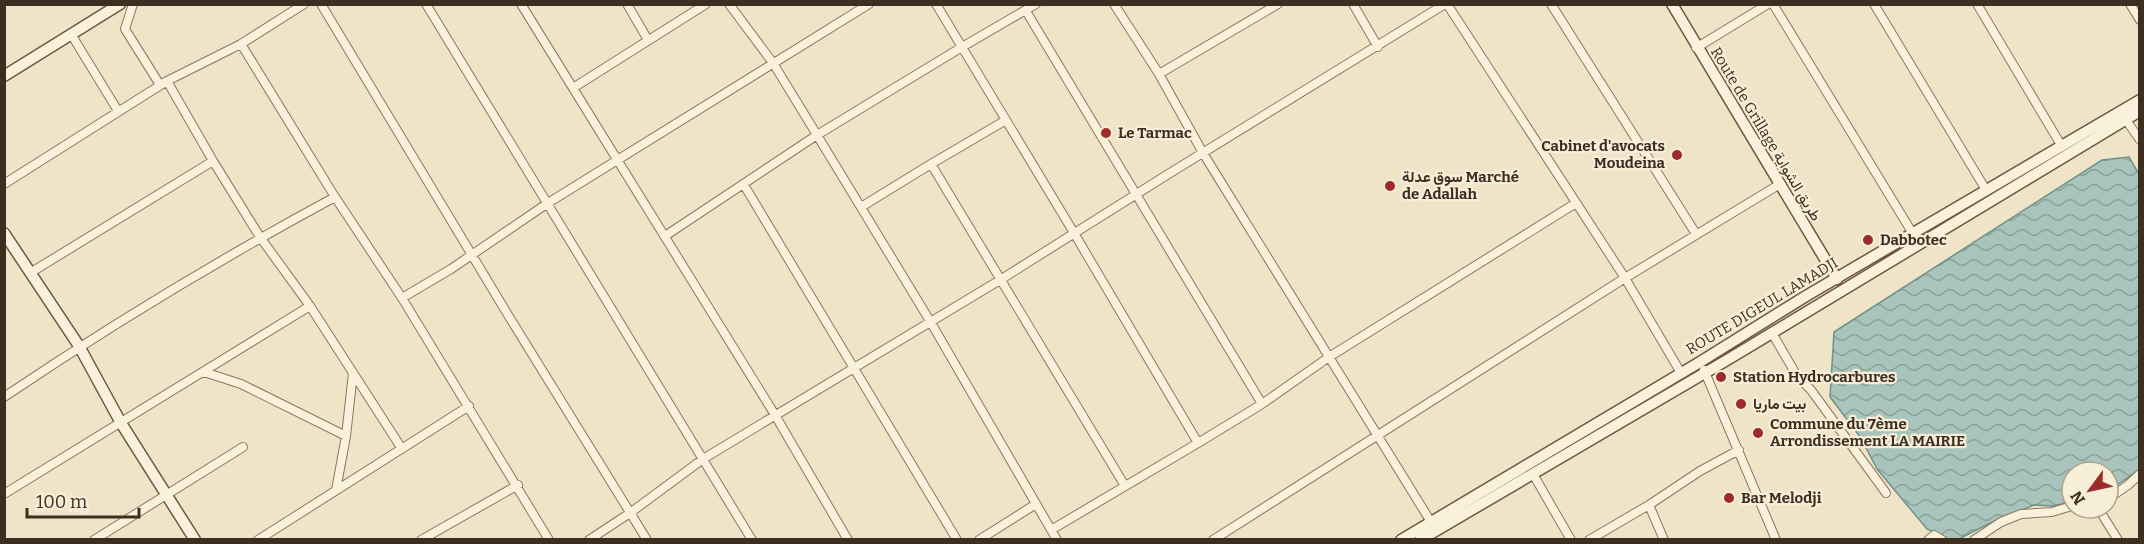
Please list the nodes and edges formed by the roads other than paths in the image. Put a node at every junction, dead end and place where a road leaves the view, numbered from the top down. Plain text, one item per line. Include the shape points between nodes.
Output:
1 (120, 4) edge
2 (134, 4) edge
3 (304, 4) edge
4 (321, 4) edge
5 (426, 4) edge
6 (520, 4) edge
7 (627, 4) edge
8 (706, 4) edge
9 (729, 4) edge
10 (869, 4) edge
11 (936, 4) edge
12 (1036, 4) edge
13 (1114, 4) edge
14 (1278, 4) edge
15 (1353, 4) edge
16 (1446, 4) edge
17 (1551, 4) edge
18 (1672, 4) edge
19 (1768, 4) edge
20 (1773, 4) edge
21 (1874, 4) edge
22 (1977, 4) edge
23 (2130, 4) edge
24 (1026, 11) junction
25 (2139, 20) edge
26 (72, 34) junction
27 (648, 40) junction
28 (241, 44) junction
29 (962, 47) junction
30 (1378, 47) junction
31 (1696, 48) junction
32 (773, 63) junction
33 (1159, 74) junction
34 (4, 76) edge
35 (164, 83) junction
36 (573, 88) junction
37 (2139, 100) edge
38 (118, 111) junction
39 (2139, 111) edge
40 (1006, 120) junction
41 (2126, 120) junction
42 (817, 135) junction
43 (2139, 140) edge
44 (2061, 145) junction
45 (1203, 153) junction
46 (213, 161) junction
47 (617, 161) junction
48 (931, 164) junction
49 (4, 184) edge
50 (1780, 184) junction
51 (744, 185) junction
52 (1986, 190) junction
53 (1136, 194) junction
54 (334, 196) junction
55 (548, 203) junction
56 (1576, 203) junction
57 (861, 207) junction
58 (4, 233) edge
59 (1074, 233) junction
60 (1696, 234) junction
61 (1913, 234) junction
62 (665, 236) junction
63 (260, 237) junction
64 (472, 253) junction
65 (30, 273) junction
66 (1625, 278) junction
67 (1837, 279) junction
68 (1000, 280) junction
69 (402, 298) junction
70 (310, 306) junction
71 (930, 321) junction
72 (1772, 333) junction
73 (79, 346) junction
74 (1329, 357) junction
75 (1700, 362) junction
76 (855, 367) junction
77 (204, 372) junction
78 (353, 373) junction
79 (1681, 373) junction
80 (1705, 373) junction
81 (4, 396) edge
82 (1262, 404) junction
83 (469, 406) junction
84 (776, 415) junction
85 (122, 423) junction
86 (346, 436) junction
87 (1376, 436) junction
88 (1198, 443) junction
89 (243, 447) dead end
90 (402, 449) junction
91 (1739, 450) junction
92 (703, 459) junction
93 (1533, 474) junction
94 (2139, 474) edge
95 (518, 485) junction
96 (1125, 486) junction
97 (336, 490) junction
98 (2120, 491) edge
99 (1886, 493) dead end
100 (4, 494) edge
101 (167, 495) junction
102 (1036, 504) junction
103 (1649, 505) junction
104 (2060, 510) edge
105 (630, 513) junction
106 (2106, 520) edge
107 (1431, 522) junction
108 (1051, 530) junction
109 (94, 540) edge
110 (195, 540) edge
111 (258, 540) edge
112 (421, 540) edge
113 (549, 540) edge
114 (589, 540) edge
115 (647, 540) edge
116 (752, 540) edge
117 (848, 540) edge
118 (957, 540) edge
119 (979, 540) edge
120 (1057, 540) edge
121 (1213, 540) edge
122 (1401, 540) edge
123 (1420, 540) edge
124 (1571, 540) edge
125 (1589, 540) edge
126 (1664, 540) edge
127 (1776, 540) edge
128 (1928, 540) edge
129 (1942, 540) edge
130 (1974, 540) edge
131 (2118, 540) edge

1 - 26 main road
2 - 35 street via 125,29
3 - 28 street
4 - 64 street
5 - 55 street
6 - 36 street
7 - 27 street
8 - 27 street
9 - 32 street
10 - 32 street
11 - 29 street
12 - 24 street
13 - 33 street
14 - 33 street
15 - 30 street
16 - 30 street
16 - 56 street
17 - 60 street
18 - 31 main road, Route de Grillage طريق الشواية
19 - 31 street
20 - 61 street
21 - 52 street
22 - 44 street
23 - 25 street
24 - 29 street
24 - 53 street
26 - 34 main road
26 - 38 street
27 - 36 street
28 - 35 street
28 - 54 street
29 - 40 street
29 - 42 street
30 - 45 street
31 - 50 main road, Route de Grillage طريق الشواية
32 - 42 street
32 - 47 street
33 - 45 street
35 - 38 street
35 - 46 street
36 - 47 street
37 - 44 main road, ROUTE DIGEUL LAMADJI
38 - 49 street
39 - 41 main road
40 - 48 street
40 - 59 street
41 - 43 street
41 - 72 main road
42 - 51 street
42 - 57 street
44 - 52 main road, ROUTE DIGEUL LAMADJI
45 - 53 street
45 - 74 street
46 - 63 street
46 - 65 street
47 - 55 street
47 - 62 street
48 - 57 street
48 - 68 street
50 - 60 street
50 - 67 main road, Route de Grillage طريق الشواية
51 - 62 street
51 - 76 street
52 - 61 main road, ROUTE DIGEUL LAMADJI
53 - 59 street
53 - 82 street
54 - 63 street
54 - 69 street
55 - 64 street
55 - 92 street
56 - 66 street
56 - 74 street
57 - 71 street
58 - 65 main road
59 - 68 street
59 - 88 street
60 - 66 street
61 - 67 main road, ROUTE DIGEUL LAMADJI
62 - 84 street
63 - 70 street
63 - 73 street
64 - 69 street
64 - 105 street
65 - 73 main road
66 - 79 street
66 - 87 street
67 - 75 main road, ROUTE DIGEUL LAMADJI
68 - 71 street
68 - 96 street
69 - 83 street
70 - 77 street
70 - 78 street
71 - 76 street
71 - 102 street
72 - 80 main road
72 - 99 street via 1797,376
73 - 81 street
73 - 85 main road
74 - 82 street
74 - 87 street
75 - 79 main road, ROUTE DIGEUL LAMADJI
75 - 80 street
76 - 84 street
76 - 118 street
77 - 85 street
77 - 86 street via 241,384
78 - 86 street
78 - 90 street
79 - 107 main road, ROUTE DIGEUL LAMADJI
80 - 91 street
80 - 93 main road
82 - 88 street
83 - 90 street
83 - 95 street
84 - 92 street
84 - 117 street
85 - 100 street
85 - 101 main road
86 - 97 street
87 - 107 street
87 - 121 street
88 - 96 street
89 - 101 street
90 - 97 street
91 - 103 street
91 - 127 street
92 - 105 street
92 - 116 street
93 - 123 main road
93 - 124 street
94 - 98 street
95 - 112 street
95 - 113 street
96 - 108 street
97 - 111 street
101 - 109 street
101 - 110 main road
102 - 108 street
102 - 119 street
103 - 125 street
103 - 126 street
104 - 130 street via 2021,514
105 - 114 street
105 - 115 street
106 - 131 street
107 - 122 main road, ROUTE DIGEUL LAMADJI
108 - 120 street
128 - 129 street via 1934,536

